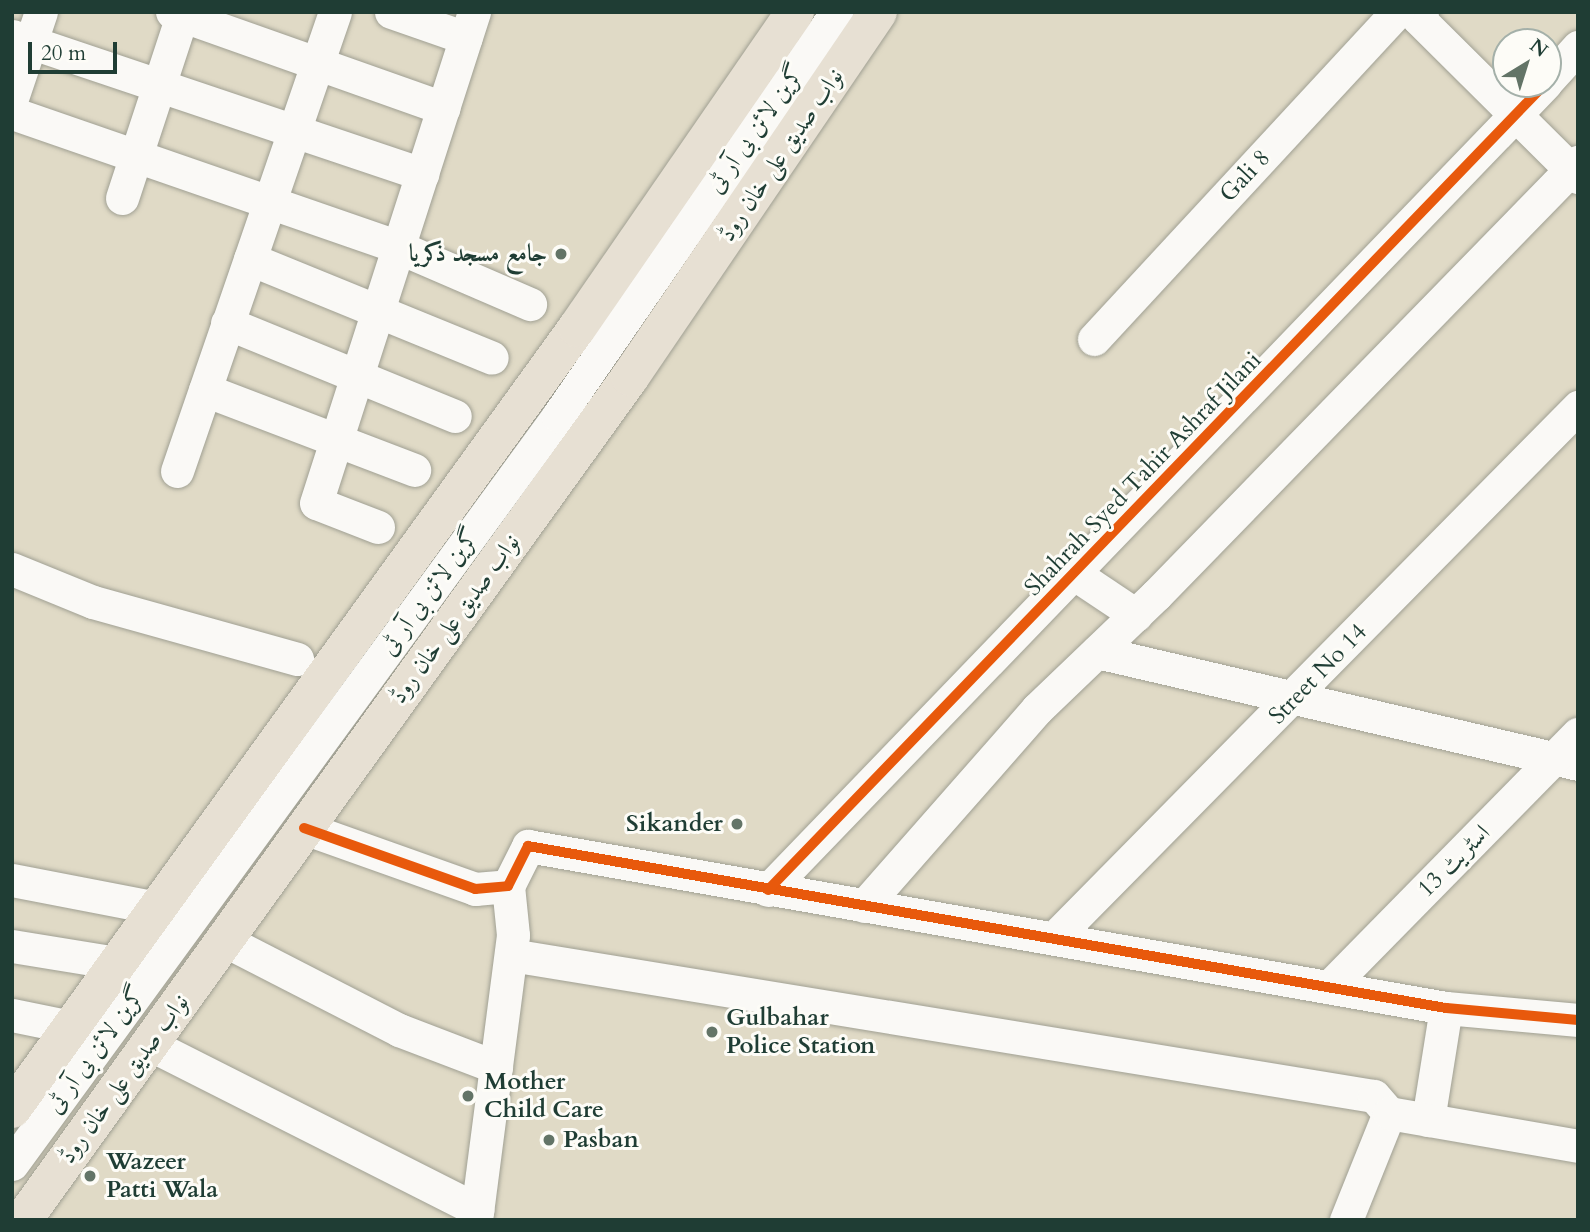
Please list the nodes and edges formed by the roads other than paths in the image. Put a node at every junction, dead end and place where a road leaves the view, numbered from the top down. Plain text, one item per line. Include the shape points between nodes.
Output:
1 (335, 12) edge
2 (391, 12) edge
3 (796, 12) edge
4 (836, 12) edge
5 (878, 12) edge
6 (179, 13) edge
7 (1410, 14) edge
8 (470, 25) edge
9 (28, 30) edge
10 (1578, 47) edge
11 (317, 63) junction
12 (1562, 64) edge
13 (159, 86) junction
14 (12, 98) edge
15 (1532, 98) edge
16 (443, 108) junction
17 (12, 113) edge
18 (1518, 113) junction
19 (294, 131) junction
20 (136, 156) junction
21 (1575, 169) edge
22 (422, 174) junction
23 (122, 198) dead end
24 (269, 202) junction
25 (398, 247) junction
26 (250, 259) junction
27 (530, 304) dead end
28 (377, 312) junction
29 (228, 323) junction
30 (1094, 339) dead end
31 (492, 358) dead end
32 (356, 376) junction
33 (205, 390) junction
34 (1578, 407) edge
35 (456, 416) dead end
36 (336, 440) junction
37 (414, 470) dead end
38 (177, 471) dead end
39 (378, 527) dead end
40 (12, 569) edge
41 (1076, 575) junction
42 (1136, 615) junction
43 (1097, 652) junction
44 (297, 659) dead end
45 (1299, 695) junction
46 (1578, 734) edge
47 (1566, 761) edge
48 (304, 828) junction
49 (12, 880) edge
50 (508, 886) junction
51 (768, 890) junction
52 (864, 906) junction
53 (158, 908) junction
54 (1055, 937) junction
55 (223, 940) junction
56 (12, 946) edge
57 (511, 955) junction
58 (117, 963) junction
59 (1329, 988) junction
60 (1446, 1008) junction
61 (12, 1016) edge
62 (1578, 1020) edge
63 (71, 1027) junction
64 (149, 1044) junction
65 (496, 1067) junction
66 (15, 1101) edge
67 (1390, 1114) junction
68 (1428, 1120) junction
69 (1578, 1146) edge
70 (12, 1164) edge
71 (476, 1215) edge
72 (23, 1220) edge
73 (1346, 1220) edge

1 - 11 street
2 - 8 street
3 - 53 main road via 577,328
4 - 70 street, گرین لائن بی آر ٹی via 558,416
5 - 48 main road, نواب صدیق علی خان روڈ via 630,377
6 - 11 street
6 - 13 street
7 - 18 street
7 - 30 street, Gali 8
8 - 16 street
9 - 13 street
9 - 14 street
10 - 12 street, Shahrah Syed Tahir Ashraf Jilani
11 - 16 street
11 - 19 street
13 - 19 street
13 - 20 street
15 - 18 street, Shahrah Syed Tahir Ashraf Jilani
16 - 22 street
17 - 20 street
18 - 21 street
18 - 41 street, Shahrah Syed Tahir Ashraf Jilani
19 - 22 street
19 - 24 street
20 - 23 street
20 - 24 street
21 - 42 street
22 - 25 street
24 - 25 street
24 - 26 street
25 - 27 street
25 - 28 street
26 - 28 street
26 - 29 street
28 - 31 street
28 - 32 street
29 - 32 street
29 - 33 street
32 - 35 street
32 - 36 street
33 - 36 street
33 - 38 street
34 - 45 street, Street No 14
36 - 37 street
36 - 39 street via 316,503
40 - 44 street via 93,602
41 - 42 street
41 - 51 street, Shahrah Syed Tahir Ashraf Jilani
42 - 43 street
43 - 45 street
43 - 52 street via 1037,709
45 - 47 street
45 - 54 street, Street No 14
46 - 47 street, اسٹریٹ 13
47 - 59 street, اسٹریٹ 13
48 - 50 street via 475,889
48 - 55 main road, نواب صدیق علی خان روڈ
49 - 53 street
50 - 51 street via 528,846
50 - 57 street
51 - 52 street
52 - 54 street
53 - 58 main road
54 - 59 street
55 - 64 main road, نواب صدیق علی خان روڈ
55 - 65 street via 399,1030
56 - 58 street
57 - 65 street
57 - 67 street via 1374,1097
58 - 63 main road
59 - 60 street
60 - 62 street
60 - 68 street
61 - 63 street
63 - 66 main road
64 - 71 street
64 - 72 main road, نواب صدیق علی خان روڈ
65 - 71 street
67 - 68 street
67 - 73 street
68 - 69 street

